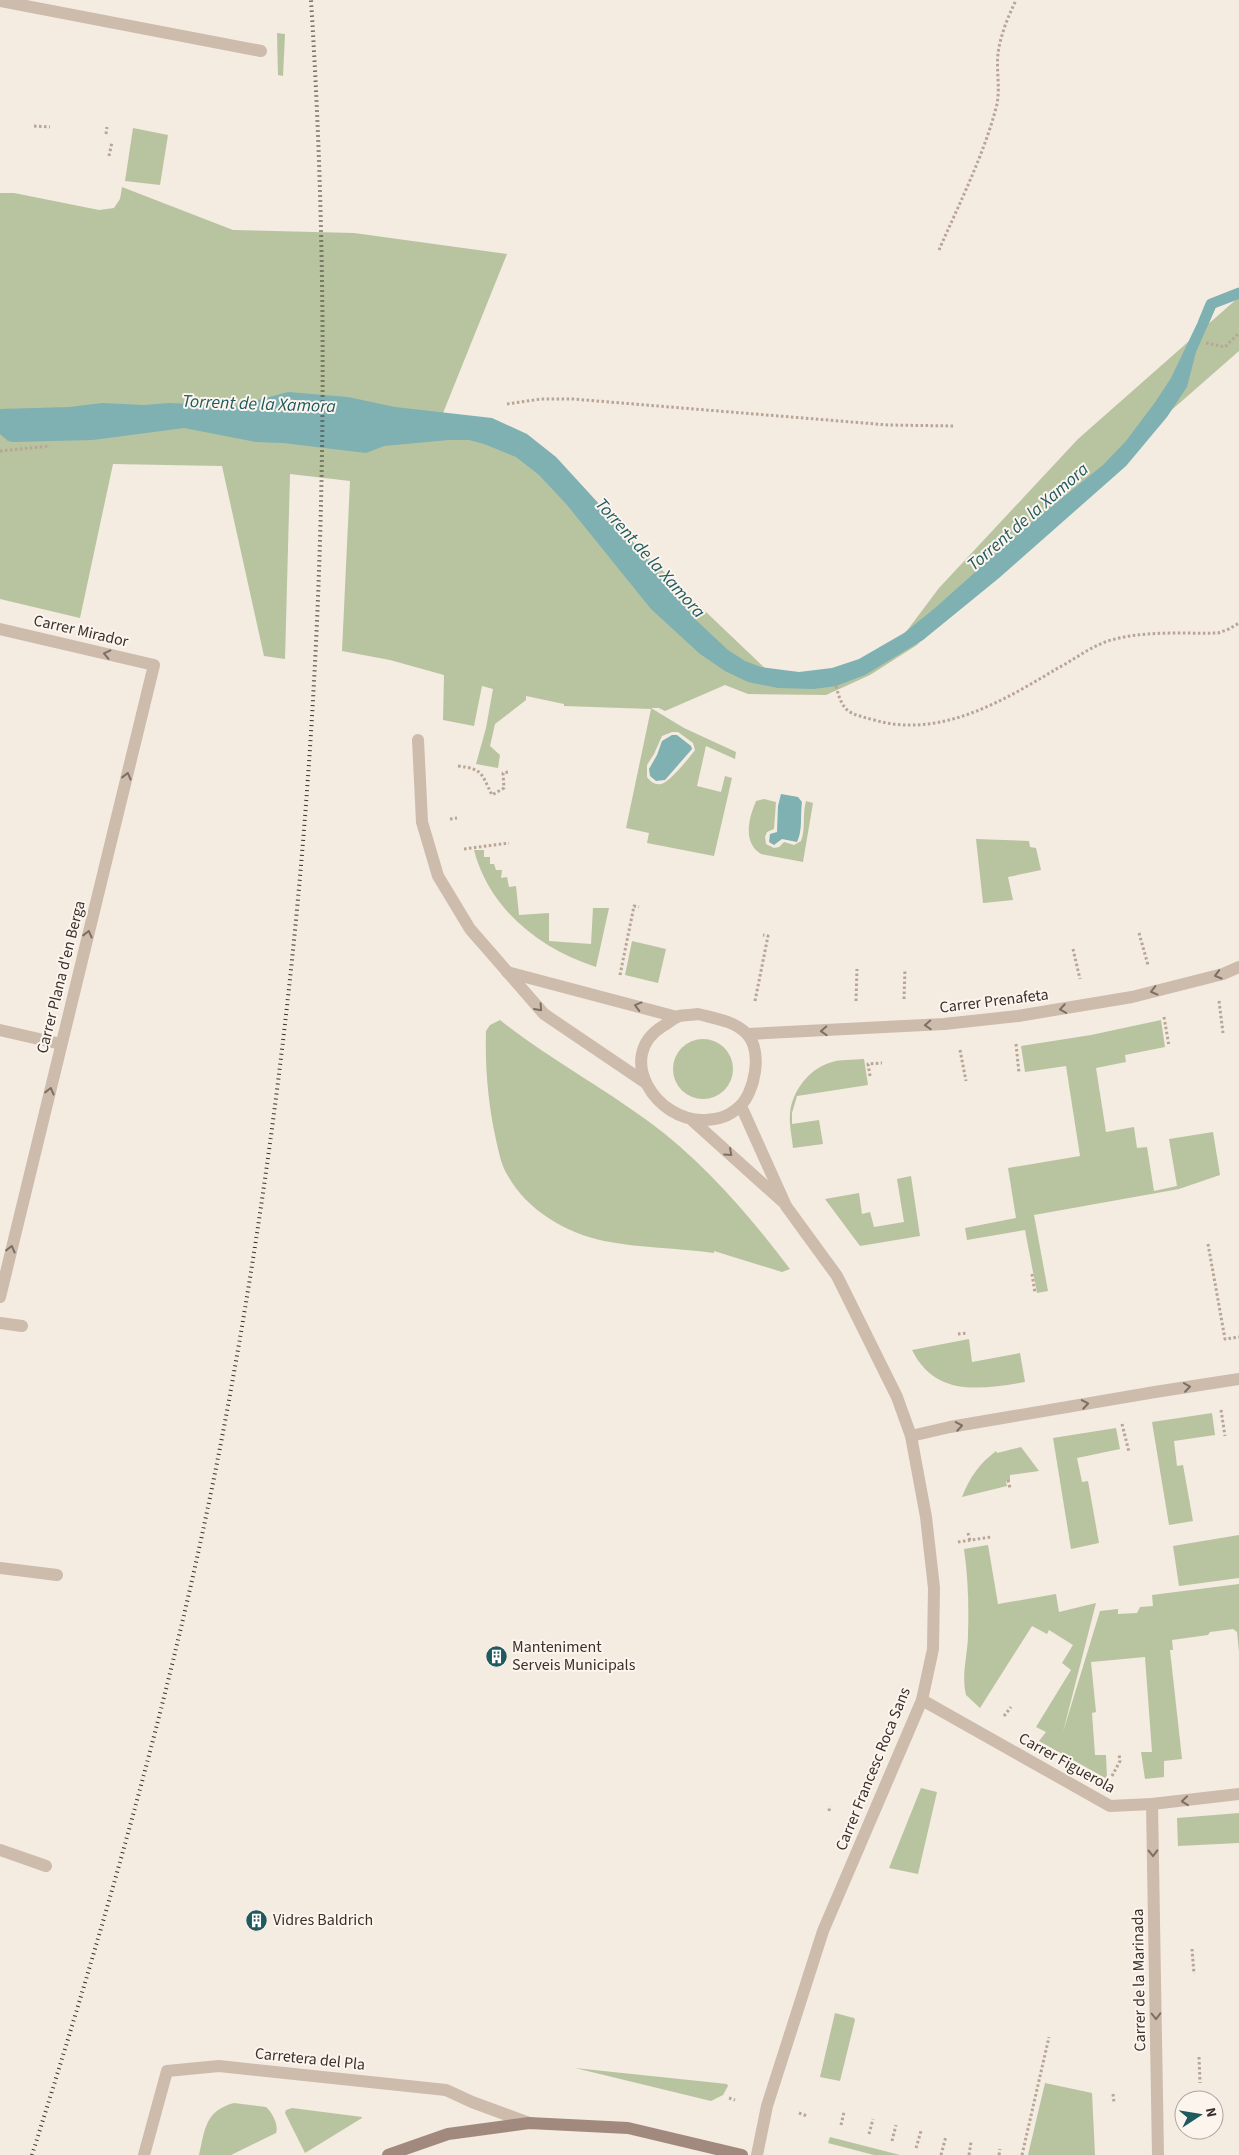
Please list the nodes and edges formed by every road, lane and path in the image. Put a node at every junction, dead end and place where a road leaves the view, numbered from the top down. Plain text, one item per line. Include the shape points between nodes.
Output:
1 (1016, 0) edge
2 (0, 1) edge
3 (261, 51) dead end
4 (34, 126) dead end
5 (50, 127) dead end
6 (107, 127) dead end
7 (106, 134) dead end
8 (112, 142) dead end
9 (109, 156) dead end
10 (939, 250) dead end
11 (1239, 333) edge
12 (1206, 343) dead end
13 (507, 404) dead end
14 (954, 426) dead end
15 (50, 446) dead end
16 (0, 451) edge
17 (1239, 623) edge
18 (0, 629) edge
19 (154, 665) joint
20 (836, 686) dead end
21 (418, 740) dead end
22 (458, 766) dead end
23 (508, 772) dead end
24 (457, 818) dead end
25 (447, 819) dead end
26 (509, 843) dead end
27 (464, 850) dead end
28 (639, 907) dead end
29 (1140, 933) dead end
30 (764, 935) dead end
31 (1073, 949) dead end
32 (1147, 961) dead end
33 (1239, 967) edge
34 (857, 969) dead end
35 (905, 969) dead end
36 (507, 972) junction
37 (620, 973) dead end
38 (1079, 976) dead end
39 (904, 997) dead end
40 (856, 999) dead end
41 (755, 1001) dead end
42 (1220, 1004) dead end
43 (678, 1017) junction
44 (1164, 1019) dead end
45 (0, 1030) edge
46 (1223, 1033) dead end
47 (748, 1034) junction
48 (61, 1044) junction
49 (1016, 1046) dead end
50 (1169, 1046) dead end
51 (960, 1052) dead end
52 (882, 1063) dead end
53 (1019, 1073) dead end
54 (870, 1076) dead end
55 (966, 1081) dead end
56 (646, 1083) junction
57 (741, 1106) junction
58 (693, 1120) junction
59 (786, 1206) junction
60 (1208, 1244) dead end
61 (1032, 1274) dead end
62 (1035, 1293) dead end
63 (0, 1297) edge
64 (0, 1323) edge
65 (22, 1326) dead end
66 (967, 1333) dead end
67 (958, 1334) dead end
68 (1239, 1337) edge
69 (1239, 1380) edge
70 (1221, 1411) dead end
71 (1122, 1427) dead end
72 (911, 1436) junction
73 (1225, 1436) dead end
74 (1129, 1452) dead end
75 (1008, 1480) dead end
76 (1010, 1488) dead end
77 (968, 1533) dead end
78 (991, 1537) dead end
79 (970, 1541) junction
80 (958, 1542) dead end
81 (0, 1568) edge
82 (56, 1575) dead end
83 (922, 1700) junction
84 (1119, 1754) dead end
85 (1110, 1780) dead end
86 (1239, 1794) edge
87 (1152, 1804) junction
88 (830, 1806) dead end
89 (829, 1811) dead end
90 (0, 1850) edge
91 (46, 1866) dead end
92 (1192, 1949) dead end
93 (1194, 1974) dead end
94 (1049, 2037) dead end
95 (1199, 2058) dead end
96 (1200, 2083) dead end
97 (1113, 2094) dead end
98 (729, 2098) dead end
99 (735, 2100) dead end
100 (1114, 2103) dead end
101 (844, 2112) dead end
102 (799, 2113) dead end
103 (807, 2116) dead end
104 (872, 2119) dead end
105 (530, 2123) junction
106 (841, 2125) dead end
107 (896, 2125) dead end
108 (921, 2130) dead end
109 (869, 2134) dead end
110 (946, 2136) dead end
111 (892, 2141) dead end
112 (971, 2142) dead end
113 (916, 2148) dead end
114 (1000, 2149) dead end
115 (144, 2155) edge
116 (388, 2155) edge
117 (742, 2155) edge
118 (757, 2155) edge
119 (941, 2155) edge
120 (969, 2155) edge
121 (999, 2155) edge
122 (1022, 2155) edge
123 (1158, 2155) edge

1 - 10 path via 998,55 996,106
2 - 3 street
4 - 5 path
6 - 7 path
8 - 9 path
11 - 12 path via 1225,348
13 - 14 path via 573,399 888,425
15 - 16 path
17 - 20 path via 1218,632 1144,634 1106,642 1013,694 939,723 891,725 851,714 840,702
19 -> 18 street, Carrer Mirador
48 -> 19 street, Carrer Plana d'en Berga
21 - 36 street via 422,822 438,876 470,929
22 - 23 path via 475,768 492,795 504,788 503,773
24 - 25 path
26 - 27 path
28 - 37 path via 634,906
29 - 32 path
30 - 41 path via 768,936
31 - 38 path
33 -> 47 street, Carrer Prenafeta via 1123,999 1018,1016 944,1024
34 - 40 path
35 - 39 path
43 -> 36 street
36 -> 56 street via 544,1014
42 - 46 path
43 - 47 street via 698,1014 734,1024
43 - 56 street via 653,1032 644,1045 641,1063
44 - 50 path
45 - 48 street
47 - 57 street via 756,1068 752,1088
63 -> 48 street, Carrer Plana d'en Berga
49 - 53 path
51 - 55 path
52 - 54 path via 868,1064
56 - 58 street via 656,1100 674,1114
57 - 58 street via 727,1117
57 - 59 street, Carrer Francesc Roca Sans
58 -> 59 street, Carrer Francesc Roca Sans
59 - 72 street, Carrer Francesc Roca Sans via 837,1276 897,1397
60 - 68 path via 1225,1339
61 - 62 path
64 - 65 street
66 - 67 path
72 -> 69 street via 1147,1393
70 - 73 path
71 - 74 path
72 - 83 street, Carrer Francesc Roca Sans via 926,1517 934,1588 932,1649
75 - 76 path
77 - 79 path
78 - 79 path
79 - 80 path
81 - 82 street
83 - 87 street, Carrer Figuerola via 1110,1806
83 - 118 street, Carrer Francesc Roca Sans via 823,1931 767,2106
84 - 85 path via 1120,1761
86 -> 87 street, Carrer Figuerola
87 -> 123 street, Carrer de la Marinada
88 - 89 path
90 - 91 street
92 - 93 path
94 - 122 path
95 - 96 path
97 - 100 path
98 - 99 path
101 - 106 path
102 - 103 path
104 - 109 path
105 - 115 street, Carretera del Pla via 446,2090 219,2066 167,2071
105 - 116 main road, Carretera del Pla via 448,2134
105 - 117 main road, Carretera del Pla via 628,2128
107 - 111 path
108 - 113 path
110 - 119 path
112 - 120 path
114 - 121 path

